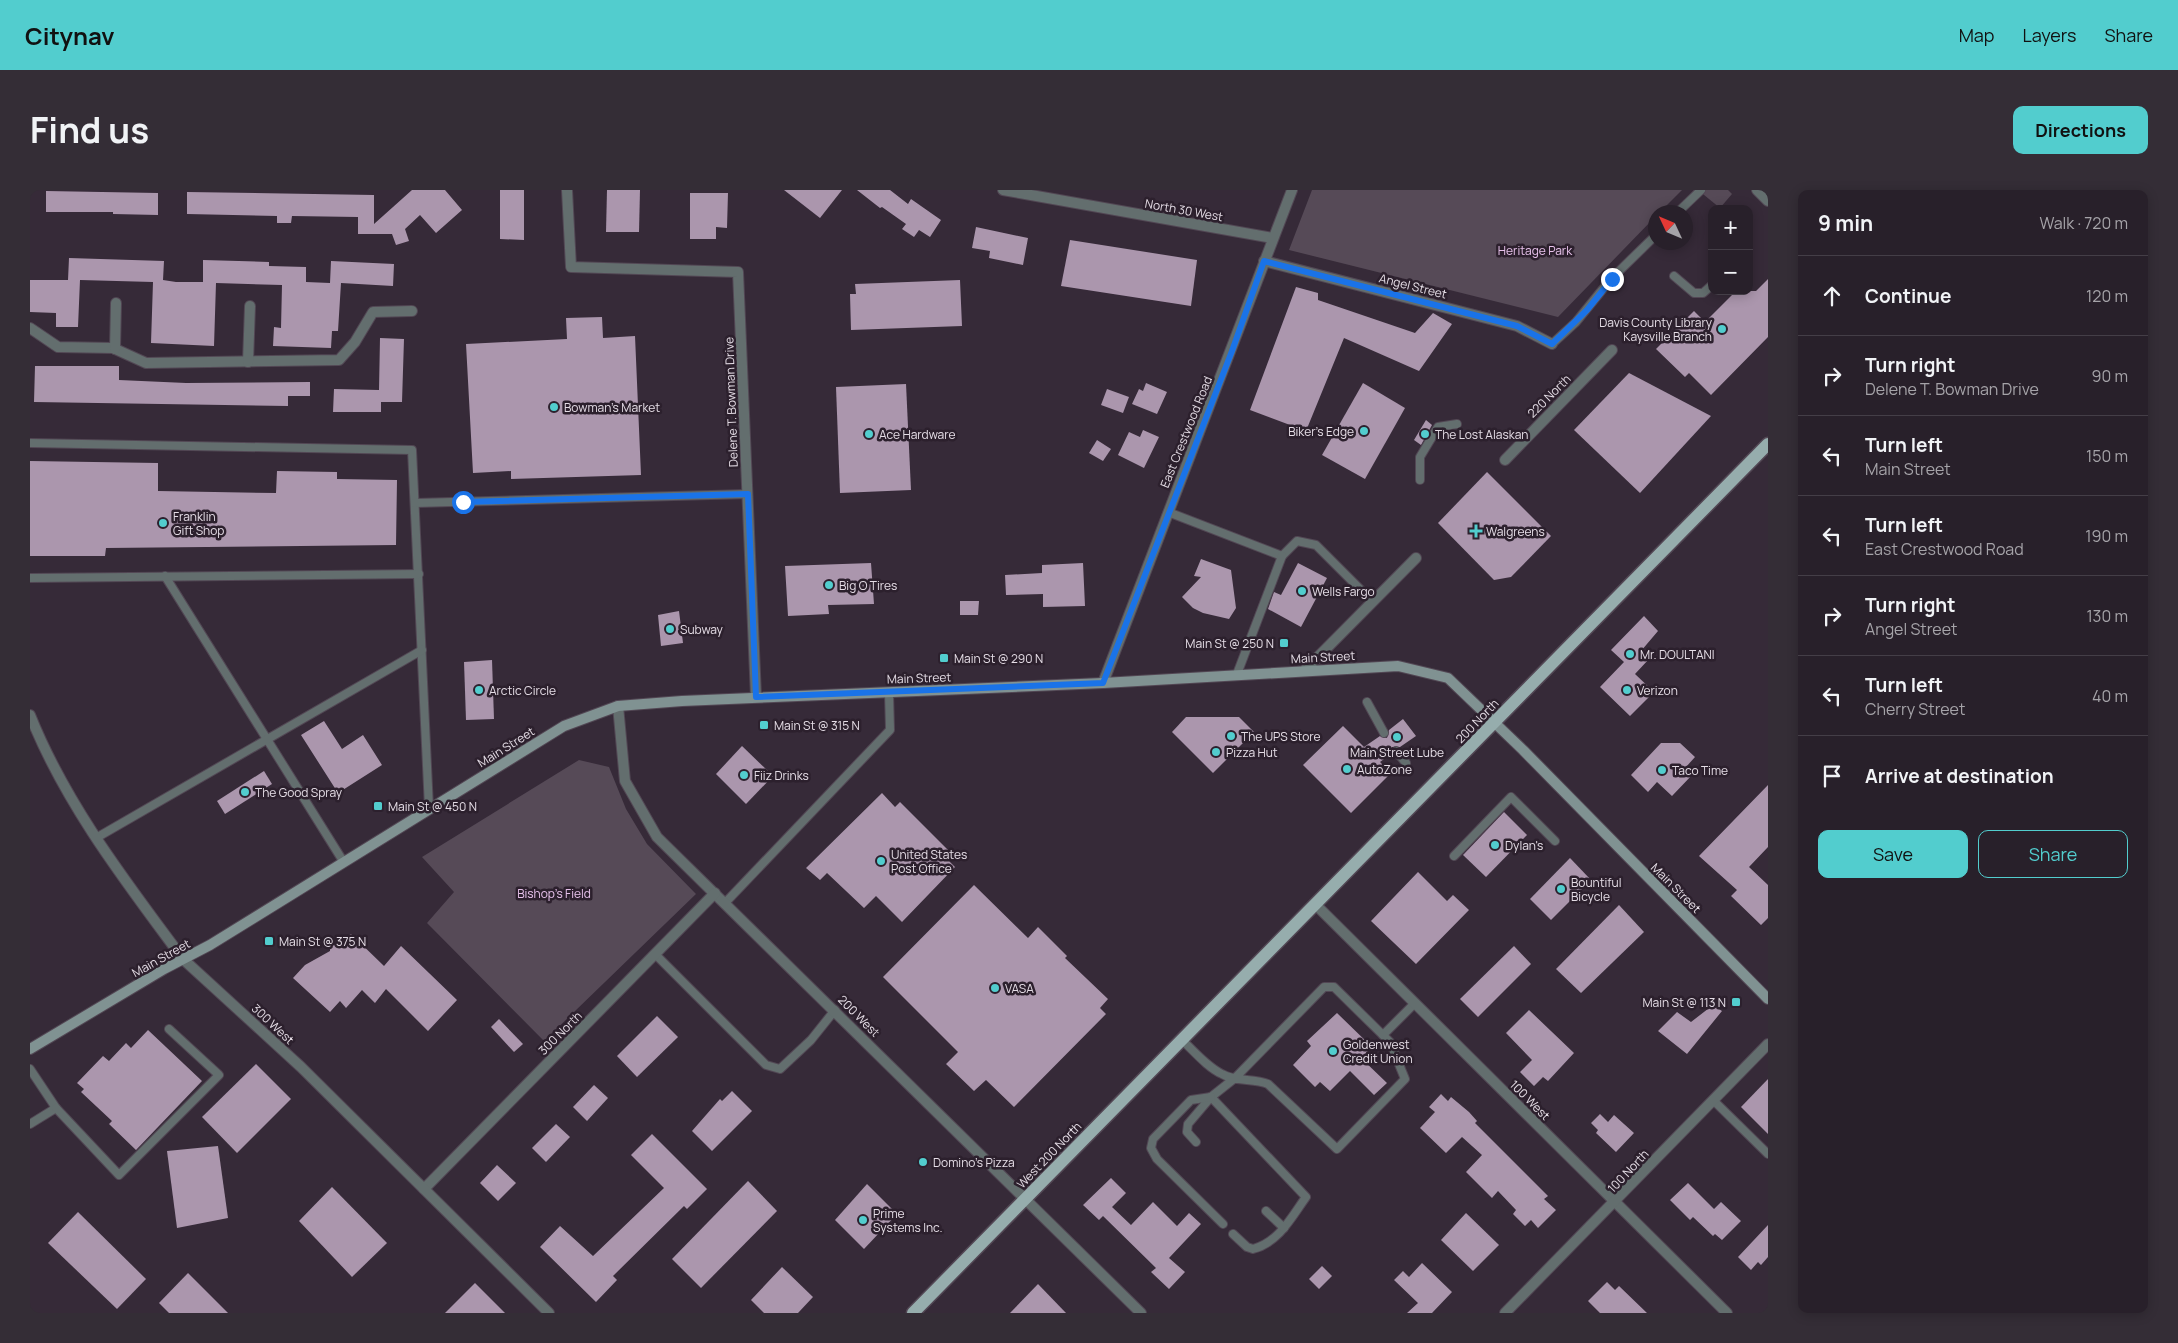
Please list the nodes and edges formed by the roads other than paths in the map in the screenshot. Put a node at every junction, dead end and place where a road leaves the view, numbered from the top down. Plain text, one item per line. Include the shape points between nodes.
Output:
1 (567, 190) edge
2 (1003, 190) edge
3 (1292, 190) edge
4 (1701, 190) edge
5 (1757, 190) edge
6 (1768, 201) edge
7 (1685, 205) edge
8 (1273, 238) junction
9 (1648, 243) edge
10 (1264, 261) junction
11 (1674, 276) dead end
12 (1708, 289) edge
13 (116, 303) dead end
14 (250, 306) dead end
15 (412, 311) dead end
16 (30, 328) edge
17 (1552, 344) joint
18 (115, 349) junction
19 (1612, 350) dead end
20 (248, 362) junction
21 (1457, 424) dead end
22 (30, 443) edge
23 (1768, 444) edge
24 (1505, 460) dead end
25 (1420, 480) dead end
26 (748, 494) junction
27 (415, 503) junction
28 (1168, 512) junction
29 (1282, 556) junction
30 (1416, 558) dead end
31 (419, 574) junction
32 (165, 576) junction
33 (30, 578) edge
34 (1373, 602) junction
35 (422, 650) junction
36 (1304, 671) junction
37 (1237, 674) junction
38 (1103, 683) junction
39 (889, 692) junction
40 (756, 697) junction
41 (1367, 702) dead end
42 (618, 706) junction
43 (30, 715) edge
44 (1494, 723) junction
45 (1384, 733) dead end
46 (267, 740) junction
47 (1396, 751) dead end
48 (1406, 763) dead end
49 (430, 808) junction
50 (96, 838) junction
51 (1555, 841) dead end
52 (1454, 856) dead end
53 (343, 861) junction
54 (715, 894) junction
55 (725, 903) junction
56 (1316, 904) junction
57 (655, 954) junction
58 (183, 959) junction
59 (1768, 999) edge
60 (1415, 1003) junction
61 (834, 1010) junction
62 (1205, 1016) joint
63 (169, 1029) dead end
64 (1383, 1035) junction
65 (1182, 1040) junction
66 (1768, 1044) edge
67 (30, 1049) edge
68 (30, 1069) edge
69 (1235, 1078) junction
70 (1211, 1098) junction
71 (1713, 1100) junction
72 (56, 1108) junction
73 (30, 1124) edge
74 (1196, 1142) dead end
75 (1768, 1154) edge
76 (424, 1189) junction
77 (1026, 1198) junction
78 (1616, 1202) junction
79 (1266, 1211) dead end
80 (1223, 1224) dead end
81 (1284, 1228) junction
82 (1233, 1234) dead end
83 (549, 1313) edge
84 (913, 1313) edge
85 (1142, 1313) edge
86 (1506, 1313) edge
87 (1726, 1313) edge

1 - 26 street, Delene T. Bowman Drive via 571,267 738,272
2 - 8 street, North 30 West
3 - 8 street, East Crestwood Road
4 - 7 lane
5 - 6 street
8 - 10 street, East Crestwood Road
9 - 17 lane
10 - 17 street, Angel Street via 1517,326
10 - 28 street, East Crestwood Road
11 - 12 lane via 1694,294
13 - 18 street
14 - 20 street
15 - 20 street via 373,312 355,342 339,360
16 - 18 street via 58,347
18 - 20 street via 146,363
19 - 24 street, 220 North
21 - 25 lane via 1438,427 1420,457
22 - 27 lane via 412,450
23 - 44 main road, 200 North
26 - 27 lane
26 - 40 street, Delene T. Bowman Drive
27 - 31 lane
28 - 29 lane
28 - 38 street, East Crestwood Road
29 - 34 lane via 1298,541 1316,545
29 - 37 lane
30 - 34 street
31 - 32 lane
31 - 35 lane
32 - 33 lane
32 - 46 lane
34 - 36 street
35 - 46 lane
35 - 49 lane
36 - 37 main road, Main Street
36 - 44 main road, Main Street via 1398,666 1448,678
37 - 38 main road, Main Street
38 - 39 main road, Main Street
39 - 40 main road, Main Street
39 - 55 lane via 890,730
40 - 42 main road, Main Street
41 - 45 lane
42 - 49 main road, Main Street via 564,726
42 - 54 street, 200 West via 625,781 657,837
43 - 50 street, 300 West via 42,746
44 - 56 main road, 200 North
44 - 59 main road, Main Street
46 - 50 lane
46 - 53 lane
47 - 48 lane
49 - 53 main road, Main Street
50 - 58 street, 300 West
51 - 52 lane via 1511,798
53 - 58 main road, Main Street
54 - 55 street, 200 West
54 - 57 street, 300 North
55 - 61 street, 200 West
56 - 60 street, 100 West
56 - 62 main road, 200 North
57 - 61 lane via 766,1064 780,1069 812,1040
57 - 76 street, 300 North
58 - 67 main road, Main Street
58 - 76 street, 300 West via 301,1067
60 - 64 lane
60 - 78 street, 100 West
61 - 77 street, 200 West
62 - 65 main road, West 200 North
63 - 72 lane via 219,1075 119,1175
64 - 69 lane via 1334,987 1324,986
64 - 69 lane via 1390,1042 1405,1079 1337,1149 1268,1084
65 - 69 lane via 1222,1075
65 - 77 main road, West 200 North
66 - 71 street, 100 North
68 - 72 lane
69 - 70 lane
70 - 74 lane via 1188,1124 1187,1132
70 - 80 lane via 1191,1100 1153,1139 1151,1148 1157,1159
70 - 81 lane via 1306,1197
71 - 75 lane
71 - 78 street, 100 North
72 - 73 lane
76 - 83 street, 300 West
77 - 84 main road, West 200 North
77 - 85 street, 200 West
78 - 86 street, 100 North
78 - 87 street, 100 West
79 - 81 lane
81 - 82 lane via 1270,1243 1253,1249

